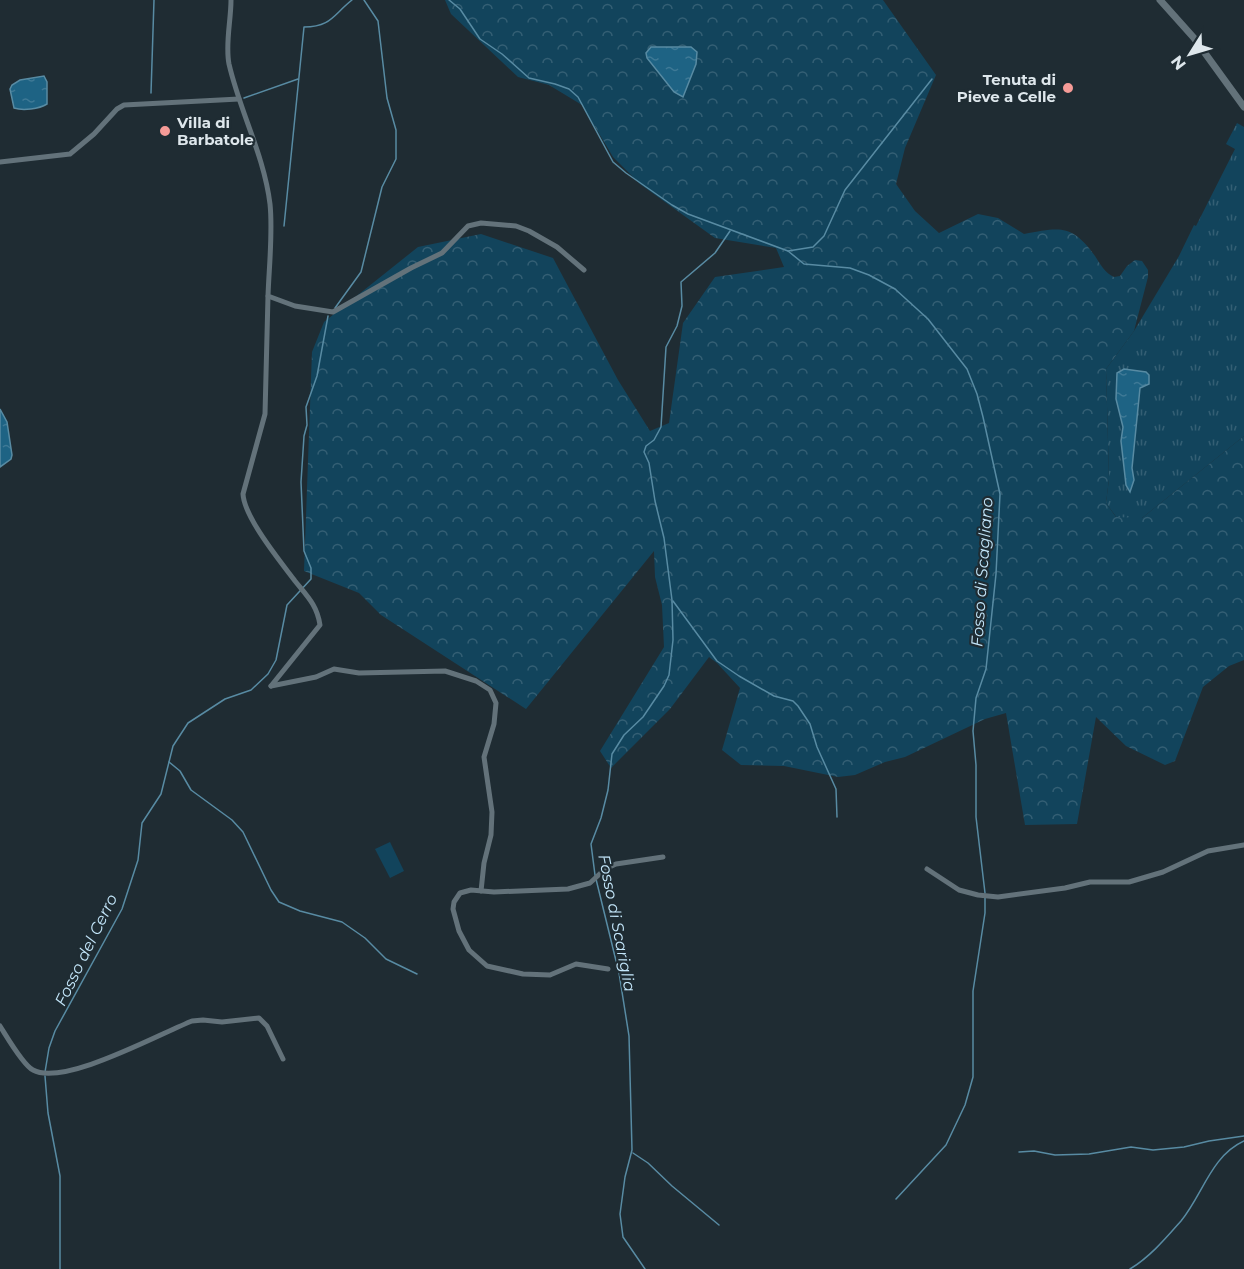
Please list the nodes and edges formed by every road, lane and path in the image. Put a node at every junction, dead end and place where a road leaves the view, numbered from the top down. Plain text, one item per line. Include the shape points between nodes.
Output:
1 (231, 0) edge
2 (1160, 0) edge
3 (239, 99) junction
4 (1244, 107) edge
5 (0, 162) edge
6 (584, 270) dead end
7 (268, 296) junction
8 (1244, 845) edge
9 (663, 857) dead end
10 (927, 869) dead end
11 (481, 891) junction
12 (608, 969) dead end
13 (0, 1026) edge
14 (284, 1059) dead end

1 - 3 street via 228,54
2 - 4 main road via 1194,38
3 - 5 street via 124,105 70,154
3 - 7 street via 263,165 270,206
6 - 7 street via 557,247 529,231 481,223 468,226 442,253 333,312 295,306
7 - 11 street via 266,414 243,503 314,604 320,625 271,686 316,677 334,669 359,673 445,671 490,690 496,703 484,757 492,835
8 - 10 street via 1203,853 1163,872 1129,882 1090,882 998,897 959,890
9 - 11 street via 616,864 590,883 568,889
11 - 12 street via 460,892 453,909 462,940 486,966 550,975 576,964
13 - 14 street via 28,1067 43,1074 89,1065 183,1024 251,1017 259,1018 267,1026

